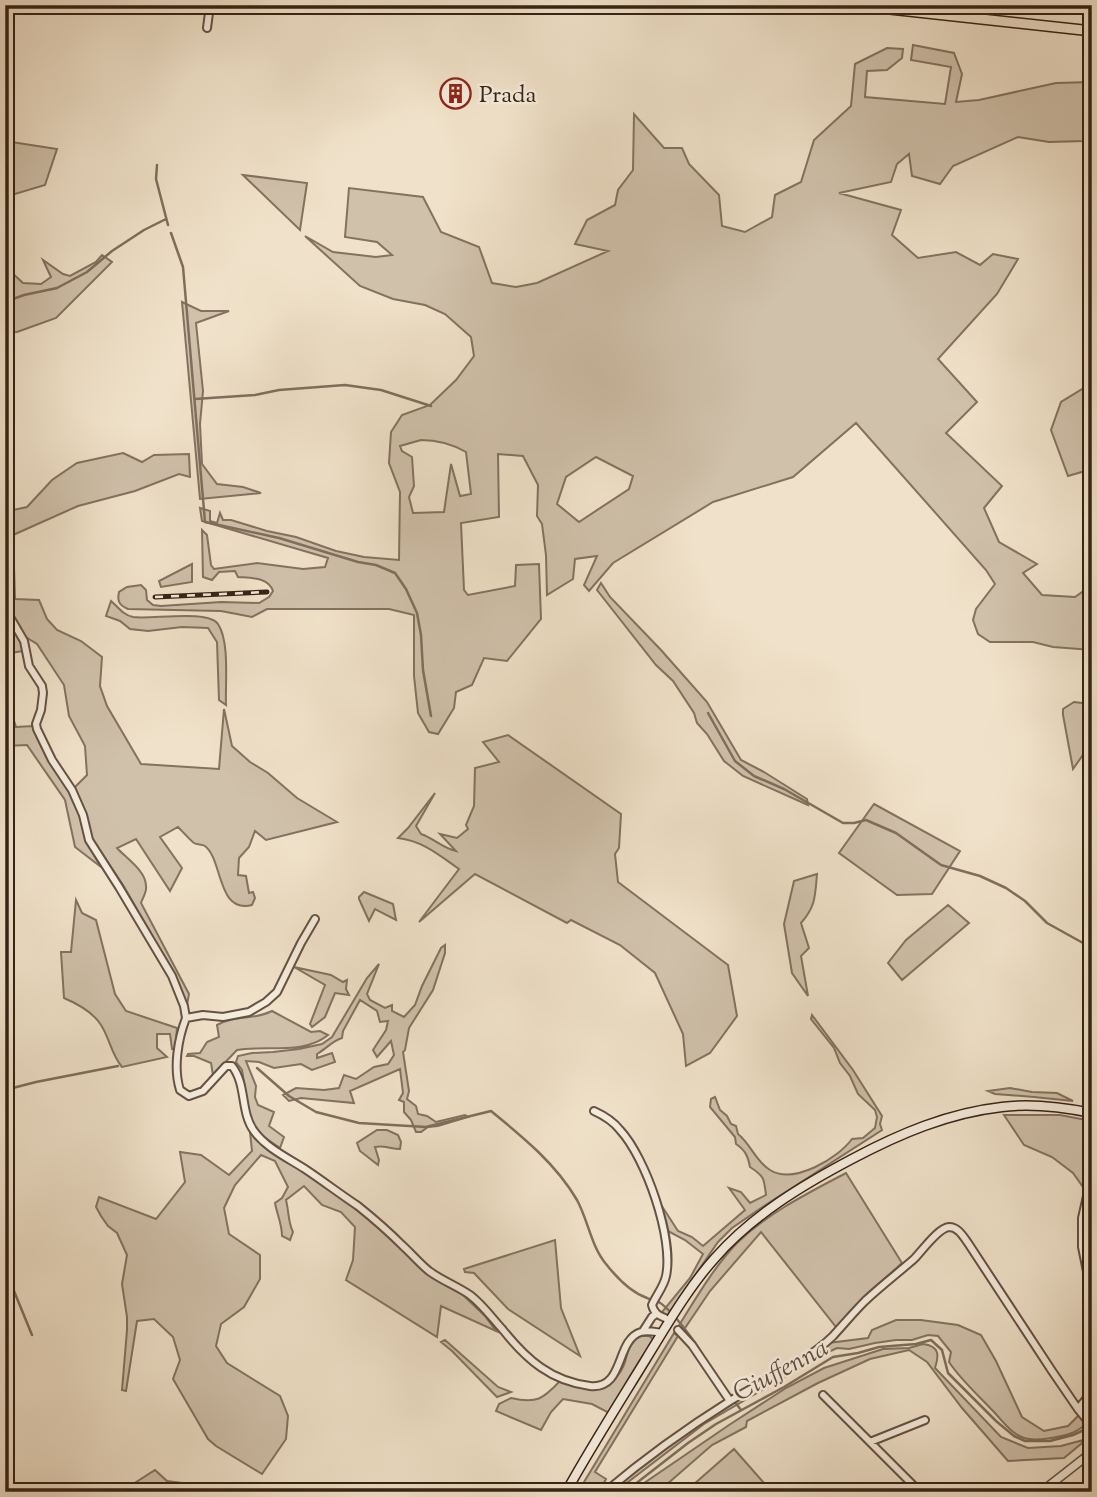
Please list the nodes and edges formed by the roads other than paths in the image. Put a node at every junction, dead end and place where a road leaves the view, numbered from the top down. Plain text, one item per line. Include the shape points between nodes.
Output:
1 (210, 5) edge
2 (853, 5) edge
3 (1085, 5) edge
4 (1092, 6) edge
5 (207, 28) dead end
6 (1092, 31) edge
7 (10, 617) dead end
8 (315, 919) dead end
9 (186, 1018) junction
10 (594, 1111) dead end
11 (1092, 1113) edge
12 (1092, 1174) edge
13 (1092, 1296) edge
14 (656, 1314) junction
15 (665, 1318) dead end
16 (678, 1330) dead end
17 (643, 1331) junction
18 (662, 1333) junction
19 (1092, 1392) edge
20 (823, 1395) dead end
21 (730, 1401) junction
22 (1078, 1409) junction
23 (925, 1420) dead end
24 (1092, 1426) edge
25 (870, 1443) junction
26 (1092, 1452) edge
27 (566, 1492) edge
28 (605, 1492) edge
29 (919, 1492) edge
30 (1041, 1492) edge

1 - 5 street
2 - 6 main road
3 - 4 highway
7 - 9 street via 42,686 37,729 72,790 89,840 172,976
8 - 9 street via 277,992 266,1002 248,1012 223,1017
9 - 17 street via 178,1053 180,1090 189,1096 203,1091 226,1066 232,1066 253,1131 360,1208 428,1270 470,1295 546,1372 591,1386 605,1384 626,1346
10 - 14 street via 622,1132 649,1178 667,1260 666,1278 652,1305
11 - 18 main road via 1023,1105 985,1109 929,1124 875,1147 796,1191 741,1231 702,1273
12 - 13 street via 1082,1218
14 - 15 street
14 - 17 street
16 - 21 street
17 - 18 street
18 - 27 main road
19 - 22 street
20 - 25 street
21 - 22 street via 814,1352 949,1227 961,1233
21 - 28 street
22 - 24 street
23 - 25 street
25 - 29 street
26 - 30 street

